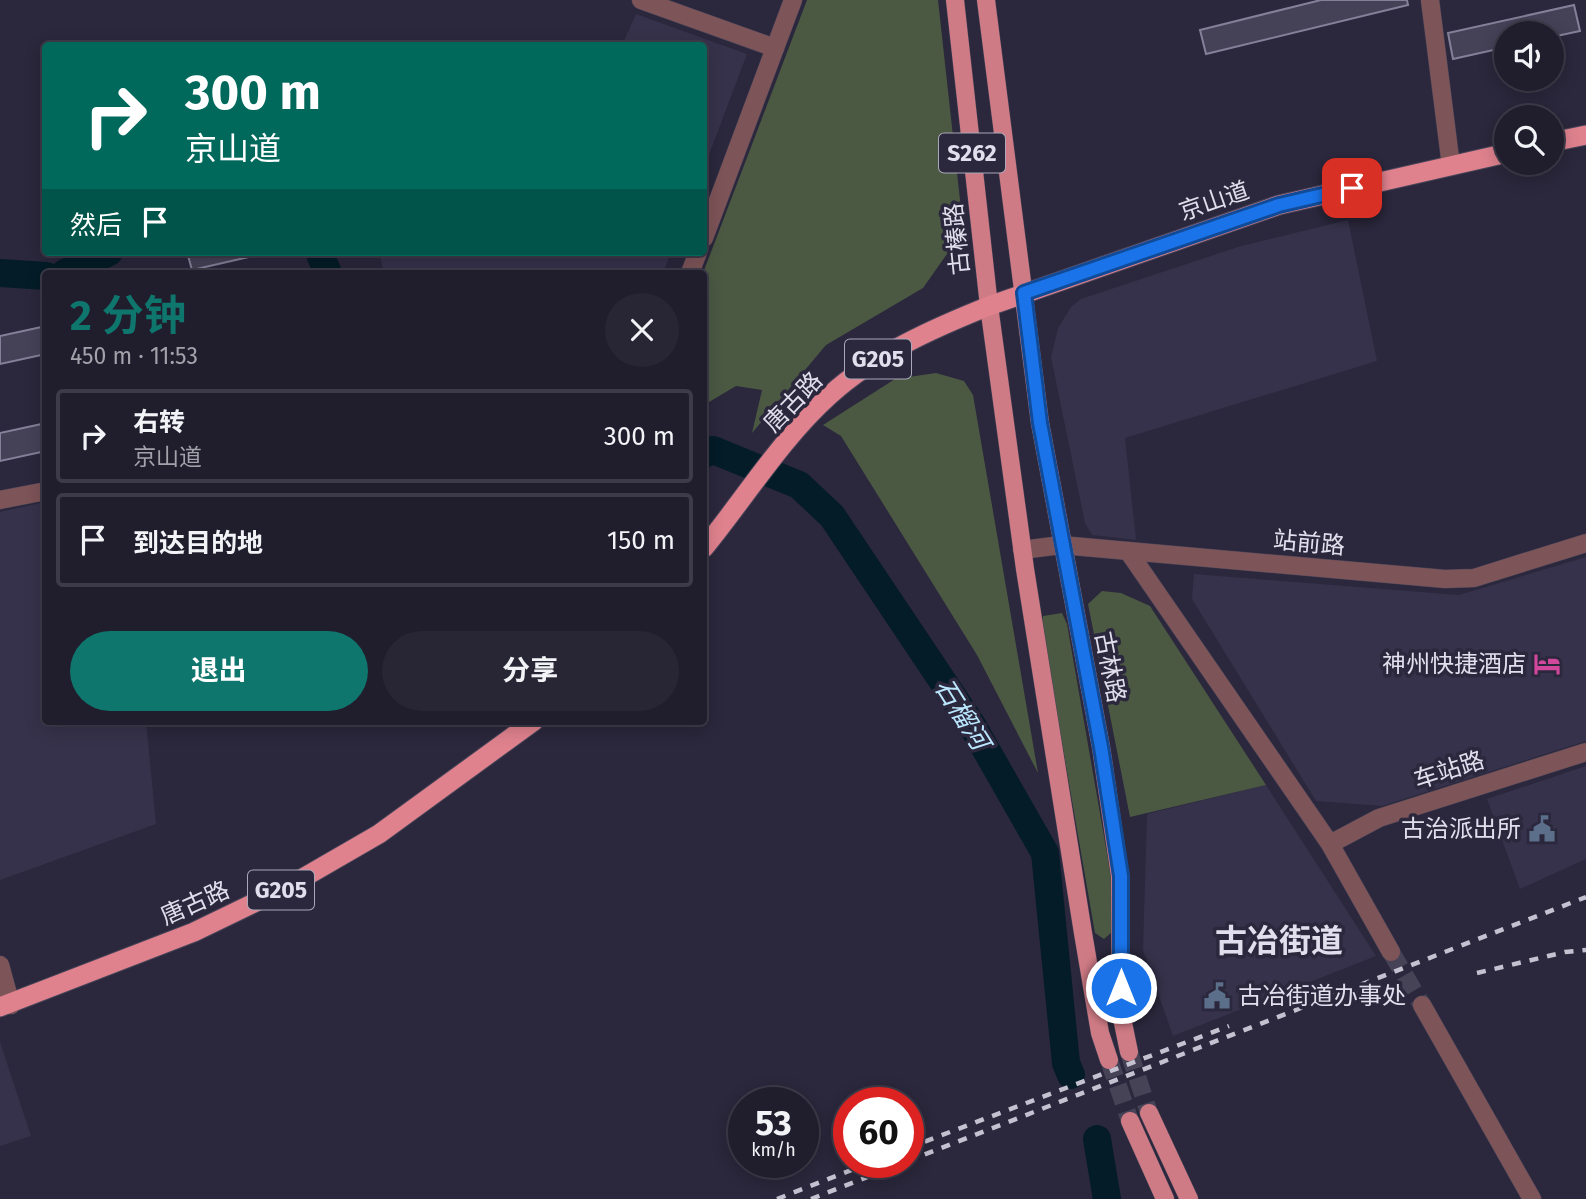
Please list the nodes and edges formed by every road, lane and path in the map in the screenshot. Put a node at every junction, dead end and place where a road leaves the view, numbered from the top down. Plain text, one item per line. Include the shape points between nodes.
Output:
1 (641, 0) edge
2 (793, 0) edge
3 (955, 0) edge
4 (986, 0) edge
5 (1430, 0) edge
6 (775, 48) junction
7 (1586, 135) edge
8 (1564, 140) edge
9 (1494, 156) edge
10 (1451, 166) junction
11 (707, 230) edge
12 (1024, 293) junction
13 (989, 306) junction
14 (42, 492) edge
15 (0, 500) edge
16 (1586, 543) edge
17 (707, 544) edge
18 (1061, 545) junction
19 (1022, 550) junction
20 (1128, 551) junction
21 (529, 725) edge
22 (1586, 752) edge
23 (1331, 844) junction
24 (1391, 952) tunnel mouth
25 (0, 965) edge
26 (1422, 1005) tunnel mouth
27 (6, 1006) edge
28 (1129, 1052) tunnel mouth
29 (1108, 1060) tunnel mouth
30 (1149, 1112) tunnel mouth
31 (1130, 1121) tunnel mouth
32 (1164, 1199) edge
33 (1189, 1199) edge
34 (1532, 1199) edge

1 - 6 street
2 - 6 street
3 - 13 main road, 古榛路 / S262
4 - 12 main road, S262
5 - 10 street
6 - 11 street
7 - 8 highway
9 - 10 highway, 京山道 / G205
10 - 12 highway, 京山道 / G205 via 1279,205
12 - 13 highway, 唐古路 / G205
12 - 18 main road, 古林路 / S262
13 - 17 highway, 唐古路 / G205 via 875,361 830,395
13 - 19 main road, S262
14 - 15 street
16 - 20 street, 站前路 via 1474,578 1445,579
18 - 19 street, 站前路
18 - 20 street, 站前路
18 - 28 main road, 古林路 / S262 via 1121,876 1121,1013
19 - 29 main road, S262 via 1083,933
20 - 23 street
21 - 27 highway, 唐古路 / G205 via 379,834 289,886 194,932
22 - 23 street, 车站路 via 1379,818
23 - 24 street
25 - 27 street
26 - 34 street
30 - 33 main road
31 - 32 main road

